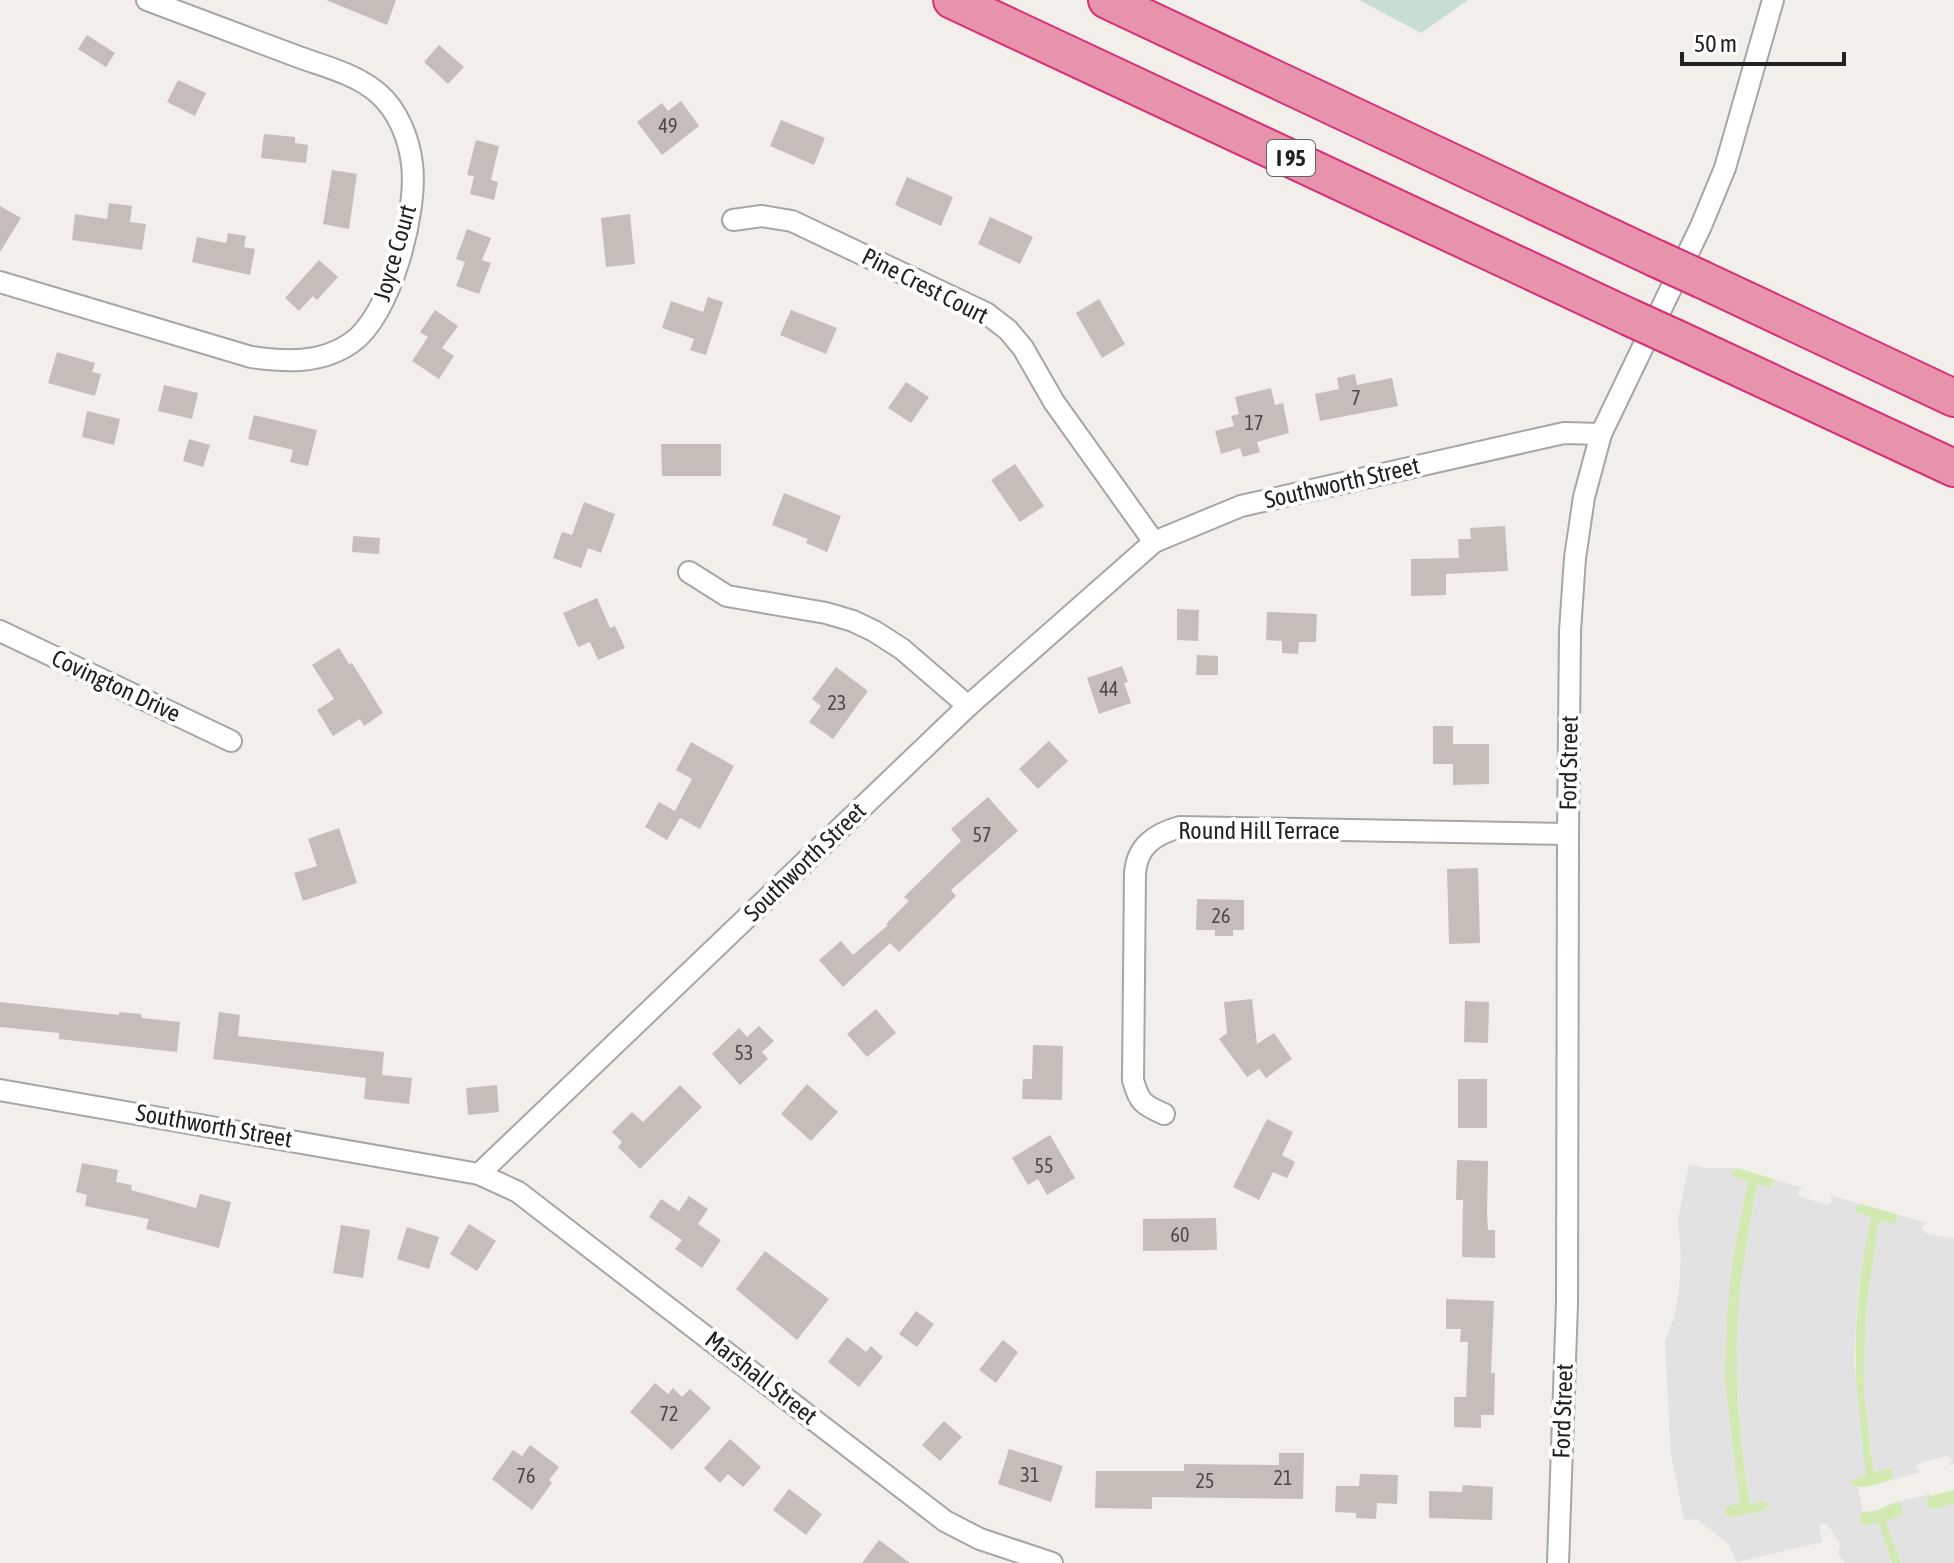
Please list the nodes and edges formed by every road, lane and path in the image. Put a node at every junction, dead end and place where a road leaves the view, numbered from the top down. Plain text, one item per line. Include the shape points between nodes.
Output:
1 (147, 0) edge
2 (952, 0) edge
3 (1107, 0) edge
4 (1773, 0) edge
5 (733, 220) dead end
6 (0, 282) edge
7 (1954, 398) edge
8 (1601, 434) junction
9 (1954, 468) edge
10 (1154, 542) junction
11 (689, 572) dead end
12 (0, 631) edge
13 (968, 706) junction
14 (231, 741) dead end
15 (1568, 834) junction
16 (0, 1090) edge
17 (1164, 1114) dead end
18 (479, 1174) junction
19 (1052, 1563) edge
20 (1558, 1563) edge

1 - 6 street, Joyce Court via 362,82 390,106 406,136 413,180 404,240 378,313 351,343 329,355 278,361
2 - 9 highway, I 95, bridge
3 - 7 highway, bridge
4 - 8 street, Ford Street via 1721,179
5 - 10 street, Pine Crest Court via 762,216 792,221 986,313 1023,348 1054,402
8 - 10 street, Southworth Street via 1564,433 1241,506
8 - 15 street, Ford Street via 1575,558
10 - 13 street, Southworth Street
11 - 13 street via 727,596 826,613 874,631
12 - 14 street, Covington Drive
13 - 18 street, Southworth Street
15 - 17 street, Round Hill Terrace via 1180,827 1152,839 1140,851 1135,873 1133,1080 1145,1106
15 - 20 street, Ford Street via 1567,1303
16 - 18 street, Southworth Street
18 - 19 street, Marshall Street via 518,1192 945,1521

